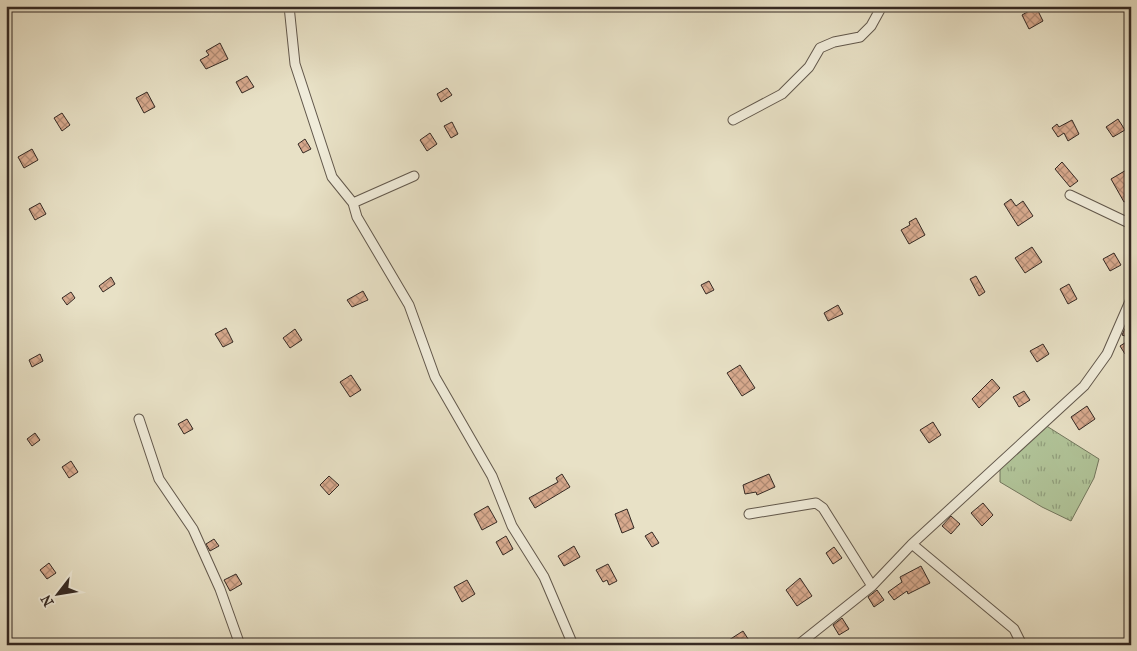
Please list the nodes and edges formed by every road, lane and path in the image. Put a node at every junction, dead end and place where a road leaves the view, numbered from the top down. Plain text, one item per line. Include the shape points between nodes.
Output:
1 (289, 6) edge
2 (882, 6) edge
3 (732, 120) dead end
4 (414, 176) dead end
5 (1070, 195) dead end
6 (353, 203) junction
7 (1131, 224) edge
8 (1131, 299) edge
9 (139, 419) dead end
10 (750, 514) dead end
11 (912, 544) junction
12 (872, 586) junction
13 (240, 645) edge
14 (573, 645) edge
15 (798, 645) edge
16 (1022, 645) edge

1 - 6 street via 295,64 332,177
2 - 3 street via 871,26 860,37 820,48 809,67 782,94
4 - 6 street
5 - 7 street
6 - 14 street via 357,217 409,305 435,377 492,476 512,526 544,577
8 - 11 street via 1108,354 1084,386
9 - 13 street via 159,479 192,529 220,589
10 - 12 street via 816,503 824,508
11 - 12 street
11 - 16 street via 1014,629
12 - 15 street

